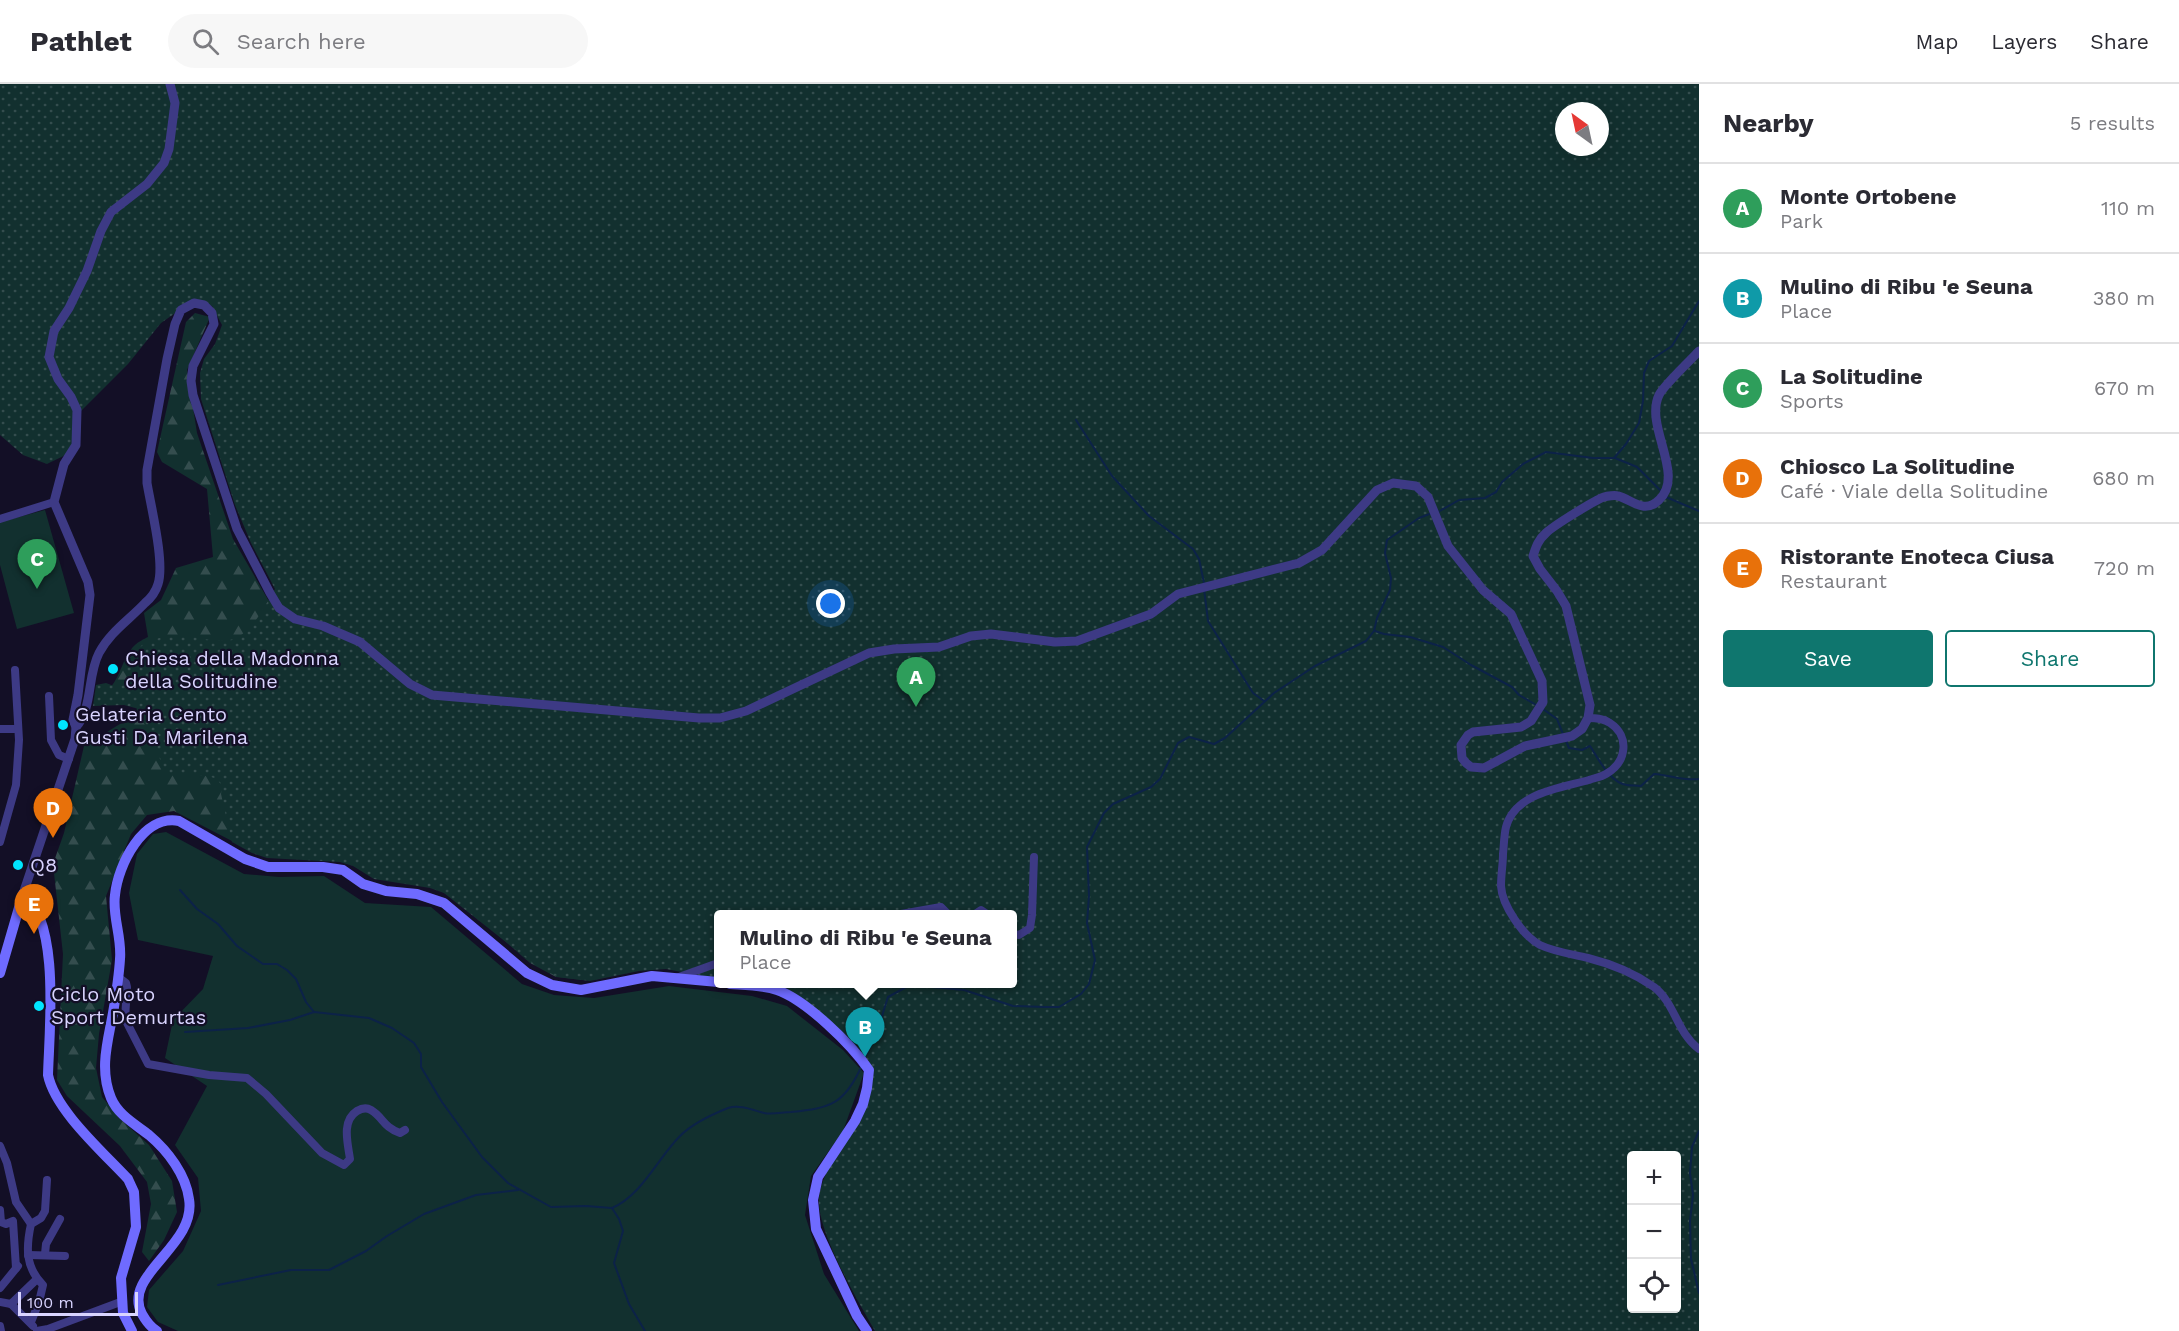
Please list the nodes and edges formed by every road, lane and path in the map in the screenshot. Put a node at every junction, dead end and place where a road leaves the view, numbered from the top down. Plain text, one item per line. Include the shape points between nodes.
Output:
1 (170, 84) edge
2 (1699, 351) edge
3 (54, 502) junction
4 (0, 519) edge
5 (15, 670) dead end
6 (49, 696) dead end
7 (1588, 718) junction
8 (76, 728) junction
9 (0, 729) edge
10 (18, 729) junction
11 (69, 759) junction
12 (0, 842) edge
13 (1034, 857) dead end
14 (23, 894) junction
15 (926, 910) edge
16 (944, 910) edge
17 (1017, 935) edge
18 (714, 964) edge
19 (1, 970) edge
20 (118, 977) junction
21 (679, 977) junction
22 (714, 981) edge
23 (765, 988) edge
24 (1699, 1049) edge
25 (405, 1130) dead end
26 (0, 1146) edge
27 (47, 1180) dead end
28 (0, 1210) edge
29 (24, 1214) junction
30 (60, 1219) dead end
31 (13, 1221) junction
32 (32, 1224) junction
33 (45, 1254) junction
34 (28, 1256) junction
35 (65, 1256) dead end
36 (16, 1268) junction
37 (37, 1279) junction
38 (0, 1288) edge
39 (123, 1301) junction
40 (0, 1302) edge
41 (11, 1304) junction
42 (31, 1322) junction
43 (0, 1326) edge
44 (1, 1331) edge
45 (37, 1331) edge
46 (132, 1331) edge
47 (157, 1331) edge
48 (867, 1331) edge

1 - 3 street via 175,104 170,148 164,163 147,184 111,212 87,271 54,332 49,357 77,410 76,445 64,464
2 - 7 street via 1659,395 1655,414 1668,473 1667,489 1658,502 1646,507 1617,495 1605,497 1547,532 1537,543 1533,556 1566,606 1590,705
3 - 4 street
3 - 8 street via 90,594 73,720
5 - 10 street
6 - 11 street via 51,740 59,755
7 - 8 street via 1572,736 1517,749 1484,768 1471,767 1462,758 1461,745 1473,732 1521,727 1531,721 1541,706 1542,681 1511,614 1483,590 1448,546 1428,497 1416,486 1393,483 1377,490 1322,550 1299,562 1178,594 1151,614 1077,641 992,634 971,636 939,647 869,653 746,711 720,718 432,695 410,684 360,642 295,619 279,608 270,593 237,529 194,395 193,366 214,324 212,313 198,303 184,306 175,324 147,470 160,569 158,586 99,652 83,719
7 - 24 street via 1600,718 1620,732 1625,743 1623,752 1606,775 1531,797 1510,815 1505,828 1501,887 1505,903 1537,944 1621,968 1656,988 1667,1000 1683,1033
8 - 11 street
9 - 10 street
10 - 12 street via 16,785
11 - 14 street
13 - 17 street via 1030,928
14 - 19 main road
14 - 39 main road via 40,916 50,967 50,1087 59,1104 128,1179 134,1192 136,1227 121,1278
15 - 16 street
18 - 21 street
20 - 21 main road via 121,956 114,896 124,862 140,835 169,819 268,867 343,870 363,885 444,903 527,973 552,985 581,990 652,976
20 - 25 street via 127,987 125,1019 148,1065 247,1078 322,1153 344,1165 350,1160 346,1126 359,1109 371,1110 392,1130
20 - 47 main road via 105,1060 111,1099 121,1114 164,1148 186,1185 190,1201 190,1217 179,1239 139,1290 139,1309
21 - 22 main road
23 - 48 main road via 789,995 846,1042 869,1070 863,1104 818,1177 813,1200 816,1229
26 - 29 street via 16,1202
27 - 32 street via 45,1211
28 - 31 street via 1,1222
29 - 31 street
29 - 32 street
30 - 33 street via 46,1244
31 - 36 street
32 - 34 street
33 - 34 street
33 - 35 street
34 - 36 street
34 - 37 street
36 - 38 street
37 - 41 street
37 - 42 street via 43,1285
39 - 45 street
39 - 46 main road via 123,1313
40 - 41 street
41 - 42 street
42 - 45 street
43 - 44 street

